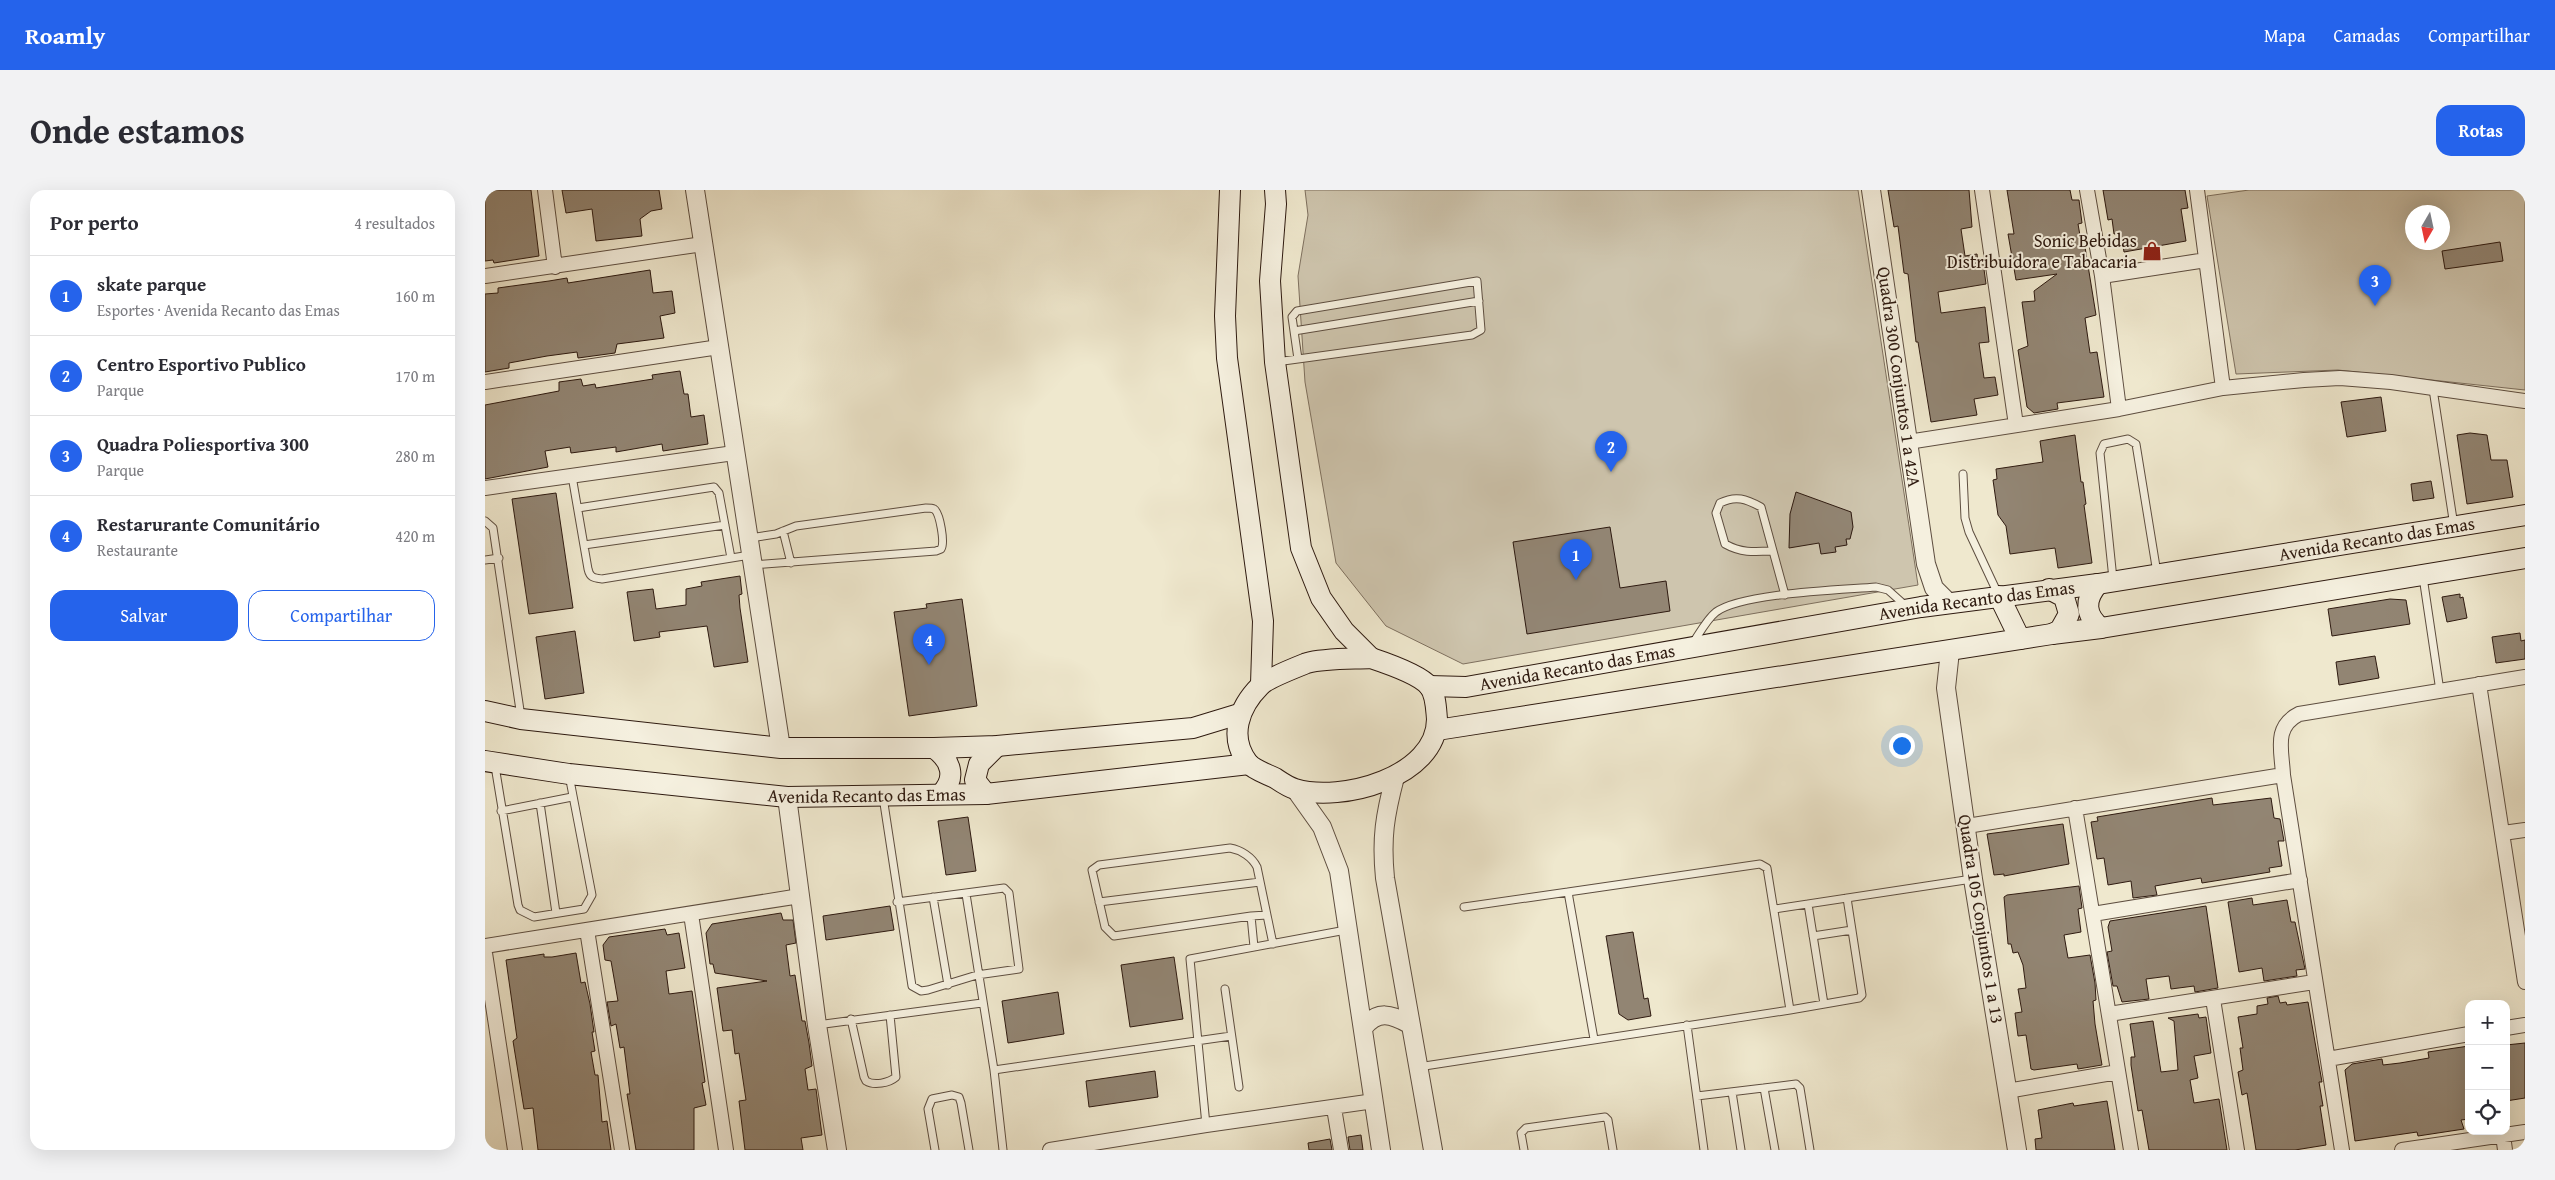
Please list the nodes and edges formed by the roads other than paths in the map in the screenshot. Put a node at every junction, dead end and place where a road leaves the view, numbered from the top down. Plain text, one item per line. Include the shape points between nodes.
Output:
1 (545, 190) edge
2 (695, 190) edge
3 (1230, 190) edge
4 (1275, 190) edge
5 (1871, 190) edge
6 (1982, 190) edge
7 (2087, 190) edge
8 (2198, 190) edge
9 (703, 244) junction
10 (2206, 260) junction
11 (555, 267) junction
12 (485, 276) edge
13 (2102, 276) junction
14 (1479, 301) junction
15 (1294, 331) junction
16 (719, 348) junction
17 (1298, 359) junction
18 (1275, 362) junction
19 (485, 382) edge
20 (2223, 388) junction
21 (2433, 389) junction
22 (2525, 401) edge
23 (2119, 409) junction
24 (2016, 425) junction
25 (1908, 442) junction
26 (734, 453) junction
27 (1963, 474) dead end
28 (572, 476) junction
29 (485, 488) edge
30 (577, 508) junction
31 (2525, 515) edge
32 (485, 521) edge
33 (725, 525) junction
34 (2454, 526) junction
35 (783, 532) junction
36 (584, 545) junction
37 (1772, 551) junction
38 (750, 553) junction
39 (499, 558) junction
40 (731, 558) junction
41 (2525, 558) edge
42 (485, 560) edge
43 (791, 564) junction
44 (1926, 564) junction
45 (2157, 573) junction
46 (2423, 575) junction
47 (2106, 582) junction
48 (2049, 589) junction
49 (1785, 595) junction
50 (1999, 596) junction
51 (1949, 603) junction
52 (1915, 608) junction
53 (2101, 628) junction
54 (2052, 634) junction
55 (2020, 639) junction
56 (1688, 648) junction
57 (1941, 652) junction
58 (1371, 658) junction
59 (2525, 677) edge
60 (1261, 684) junction
61 (2479, 684) junction
62 (1429, 686) junction
63 (2440, 691) junction
64 (485, 711) edge
65 (1239, 714) junction
66 (521, 719) junction
67 (1437, 730) junction
68 (997, 746) junction
69 (781, 748) junction
70 (935, 748) junction
71 (490, 762) edge
72 (1249, 764) junction
73 (569, 774) junction
74 (2283, 775) junction
75 (1395, 777) junction
76 (1295, 789) junction
77 (941, 794) junction
78 (986, 794) junction
79 (882, 795) junction
80 (572, 797) junction
81 (787, 797) junction
82 (540, 803) junction
83 (2075, 808) junction
84 (501, 811) junction
85 (1967, 826) junction
86 (2525, 830) edge
87 (2503, 834) junction
88 (1973, 879) junction
89 (2300, 880) junction
90 (1259, 882) junction
91 (1568, 892) junction
92 (966, 894) junction
93 (800, 896) junction
94 (933, 897) junction
95 (1847, 898) junction
96 (897, 902) junction
97 (1099, 902) junction
98 (1808, 904) junction
99 (1463, 907) dead end
100 (1775, 909) junction
101 (557, 914) junction
102 (691, 914) junction
103 (2093, 914) junction
104 (1267, 915) junction
105 (1251, 916) junction
106 (587, 930) junction
107 (1349, 930) junction
108 (1852, 930) junction
109 (1813, 936) junction
110 (1273, 944) junction
111 (485, 946) edge
112 (1255, 947) junction
113 (485, 953) edge
114 (977, 976) junction
115 (2314, 982) junction
116 (2525, 982) edge
117 (948, 984) junction
118 (1225, 989) dead end
119 (2213, 999) junction
120 (982, 1002) junction
121 (1824, 1004) junction
122 (1790, 1010) junction
123 (2109, 1014) junction
124 (890, 1015) junction
125 (851, 1019) junction
126 (1409, 1024) junction
127 (817, 1025) junction
128 (1687, 1025) junction
129 (2525, 1025) edge
130 (1364, 1027) junction
131 (2510, 1027) edge
132 (490, 1032) edge
133 (2465, 1035) edge
134 (1231, 1036) junction
135 (1595, 1039) junction
136 (1197, 1040) junction
137 (2328, 1059) junction
138 (1417, 1068) junction
139 (994, 1070) junction
140 (2118, 1072) junction
141 (1239, 1087) dead end
142 (1764, 1088) junction
143 (2007, 1091) junction
144 (1732, 1092) junction
145 (1697, 1096) junction
146 (1374, 1102) junction
147 (1334, 1108) junction
148 (1206, 1125) junction
149 (2525, 1132) edge
150 (2510, 1134) edge
151 (2503, 1135) joint
152 (515, 1150) edge
153 (623, 1150) edge
154 (726, 1150) edge
155 (837, 1150) edge
156 (935, 1150) edge
157 (969, 1150) edge
158 (1003, 1150) edge
159 (1050, 1150) edge
160 (1341, 1150) edge
161 (1381, 1150) edge
162 (1433, 1150) edge
163 (1524, 1150) edge
164 (1613, 1150) edge
165 (1704, 1150) edge
166 (1741, 1150) edge
167 (1775, 1150) edge
168 (1810, 1150) edge
169 (2017, 1150) edge
170 (2131, 1150) edge
171 (2237, 1150) edge
172 (2343, 1150) edge
173 (2403, 1150) edge
174 (2505, 1150) edge

1 - 11 street
2 - 9 street
3 - 60 main road via 1225,316 1227,358 1263,622
4 - 18 main road via 1270,281
5 - 25 street, Quadra 300 Conjuntos 1 a 42A
6 - 24 street
7 - 13 street
8 - 10 street
9 - 11 street
9 - 16 street
10 - 13 street
10 - 20 street
11 - 12 street
13 - 23 street
14 - 15 lane
14 - 15 lane via 1477,281 1297,311 1292,317
14 - 17 lane via 1481,330 1477,333
15 - 17 lane
16 - 19 street
16 - 26 street
17 - 18 lane
18 - 58 main road via 1301,548 1321,598 1344,631
20 - 21 street via 2339,378
20 - 23 street
21 - 22 street
21 - 34 lane
23 - 24 street
24 - 25 street
25 - 44 street, Quadra 300 Conjuntos 1 a 42A
26 - 28 street
26 - 38 street
27 - 50 lane via 1965,518 1969,532
28 - 29 street
28 - 30 lane
30 - 33 lane via 714,487 719,493
30 - 36 lane
31 - 34 main road, Avenida Recanto das Emas
32 - 39 lane via 493,528
33 - 36 lane
33 - 40 lane
34 - 45 main road, Avenida Recanto das Emas
35 - 38 lane
35 - 43 lane
35 - 43 lane via 796,526 926,508 937,513 943,545 936,551
36 - 40 lane via 590,576 602,580
37 - 37 lane via 1750,553 1725,544 1716,513 1720,503 1731,497 1747,499 1761,507
37 - 49 lane
38 - 40 lane
38 - 43 lane
38 - 69 street
39 - 42 lane
39 - 66 lane
41 - 46 main road
44 - 51 street, Quadra 300 Conjuntos 1 a 42A via 1934,588
44 - 52 street, Quadra 300 Conjuntos 1 a 42A
45 - 47 main road, Avenida Recanto das Emas
45 - 47 lane via 2136,444 2128,439 2104,444 2100,453
46 - 53 main road
46 - 63 lane
47 - 48 main road, Avenida Recanto das Emas
47 - 53 main road via 2091,592 2088,607 2093,622
48 - 50 main road, Avenida Recanto das Emas
48 - 54 main road via 2064,598 2069,614 2060,630
49 - 52 lane via 1876,587 1888,590
49 - 56 lane via 1742,602 1716,612
50 - 51 main road, Avenida Recanto das Emas
50 - 55 main road
51 - 52 main road, Avenida Recanto das Emas
52 - 56 main road, Avenida Recanto das Emas
53 - 54 main road
54 - 55 main road
55 - 57 main road
56 - 62 main road, Avenida Recanto das Emas via 1466,687
57 - 67 main road
57 - 85 street, Quadra 105 Conjuntos 1 a 13
58 - 60 main road via 1309,662
58 - 62 main road via 1397,667
59 - 61 street
60 - 65 main road
61 - 63 street
61 - 87 street
62 - 67 main road via 1435,698
63 - 74 street via 2299,714 2290,719 2281,734
64 - 66 main road
65 - 68 main road via 1193,728
65 - 72 main road via 1236,738
66 - 69 main road
67 - 75 main road via 1427,751
68 - 70 main road
68 - 78 main road via 976,769 975,780
69 - 70 main road
70 - 77 main road via 951,767 947,788
71 - 73 main road, Avenida Recanto das Emas
71 - 84 lane
72 - 76 main road
72 - 78 main road, Avenida Recanto das Emas
73 - 80 lane
73 - 81 main road, Avenida Recanto das Emas
74 - 83 street
74 - 89 street
75 - 76 main road via 1347,790
75 - 126 street via 1384,818 1382,851
76 - 107 street via 1322,826 1339,871
77 - 78 main road, Avenida Recanto das Emas
77 - 79 main road, Avenida Recanto das Emas
79 - 81 main road, Avenida Recanto das Emas
79 - 96 lane
80 - 82 lane
80 - 101 lane via 592,895 584,909
81 - 93 street
82 - 84 lane
82 - 101 lane
83 - 85 street
83 - 103 street
84 - 101 lane via 520,910 534,917
85 - 88 street, Quadra 105 Conjuntos 1 a 13
86 - 87 street
87 - 116 street
88 - 95 lane
88 - 143 street, Quadra 105 Conjuntos 1 a 13
89 - 103 street
89 - 115 street
90 - 97 lane
90 - 97 lane via 1257,867 1251,858 1230,848 1097,866 1092,872
90 - 104 lane
91 - 99 lane
91 - 100 lane via 1760,864 1767,868
91 - 135 lane
92 - 94 lane
92 - 114 lane
92 - 114 lane via 999,888 1007,890 1019,966 1016,970
93 - 102 street
93 - 127 street
94 - 96 lane
94 - 117 lane
95 - 98 lane
95 - 108 lane
96 - 117 lane via 912,986 921,991
97 - 105 lane via 1107,931 1120,937
98 - 100 lane
98 - 109 lane
100 - 122 lane
102 - 106 street
102 - 154 street
103 - 123 street
104 - 105 lane
104 - 110 lane
105 - 112 lane
106 - 111 street
106 - 153 street
107 - 110 lane
107 - 130 street
108 - 109 lane
108 - 121 lane via 1862,995
109 - 121 lane
110 - 112 lane
112 - 136 lane via 1190,959
113 - 132 street
114 - 117 lane
114 - 120 lane
115 - 119 street
115 - 137 street
118 - 134 lane
119 - 123 street
119 - 171 street
120 - 124 lane
120 - 139 lane
121 - 122 lane
122 - 128 lane
123 - 140 street
124 - 125 lane
124 - 125 lane via 897,1074 894,1079 874,1084 864,1077
125 - 127 lane
126 - 130 street via 1399,1018 1380,1015 1373,1017
126 - 138 street
127 - 155 street
128 - 135 lane
128 - 145 lane
129 - 131 street
130 - 146 street
132 - 152 street
133 - 137 street
134 - 136 lane
134 - 141 lane
135 - 138 lane
136 - 139 lane
136 - 148 lane
137 - 172 street
138 - 162 street
139 - 158 lane
140 - 143 street
140 - 170 street
142 - 144 lane
142 - 167 lane
142 - 168 lane via 1796,1084 1800,1088
143 - 169 street, Quadra 105 Conjuntos 1 a 13
144 - 145 lane
144 - 166 lane
145 - 165 lane
146 - 147 street
146 - 161 street
147 - 148 street
147 - 160 street
148 - 159 street
149 - 150 street
151 - 173 street
151 - 174 street
156 - 157 lane via 929,1103 932,1099 952,1094 959,1097 961,1103
163 - 164 lane via 1521,1133 1526,1128 1605,1117

